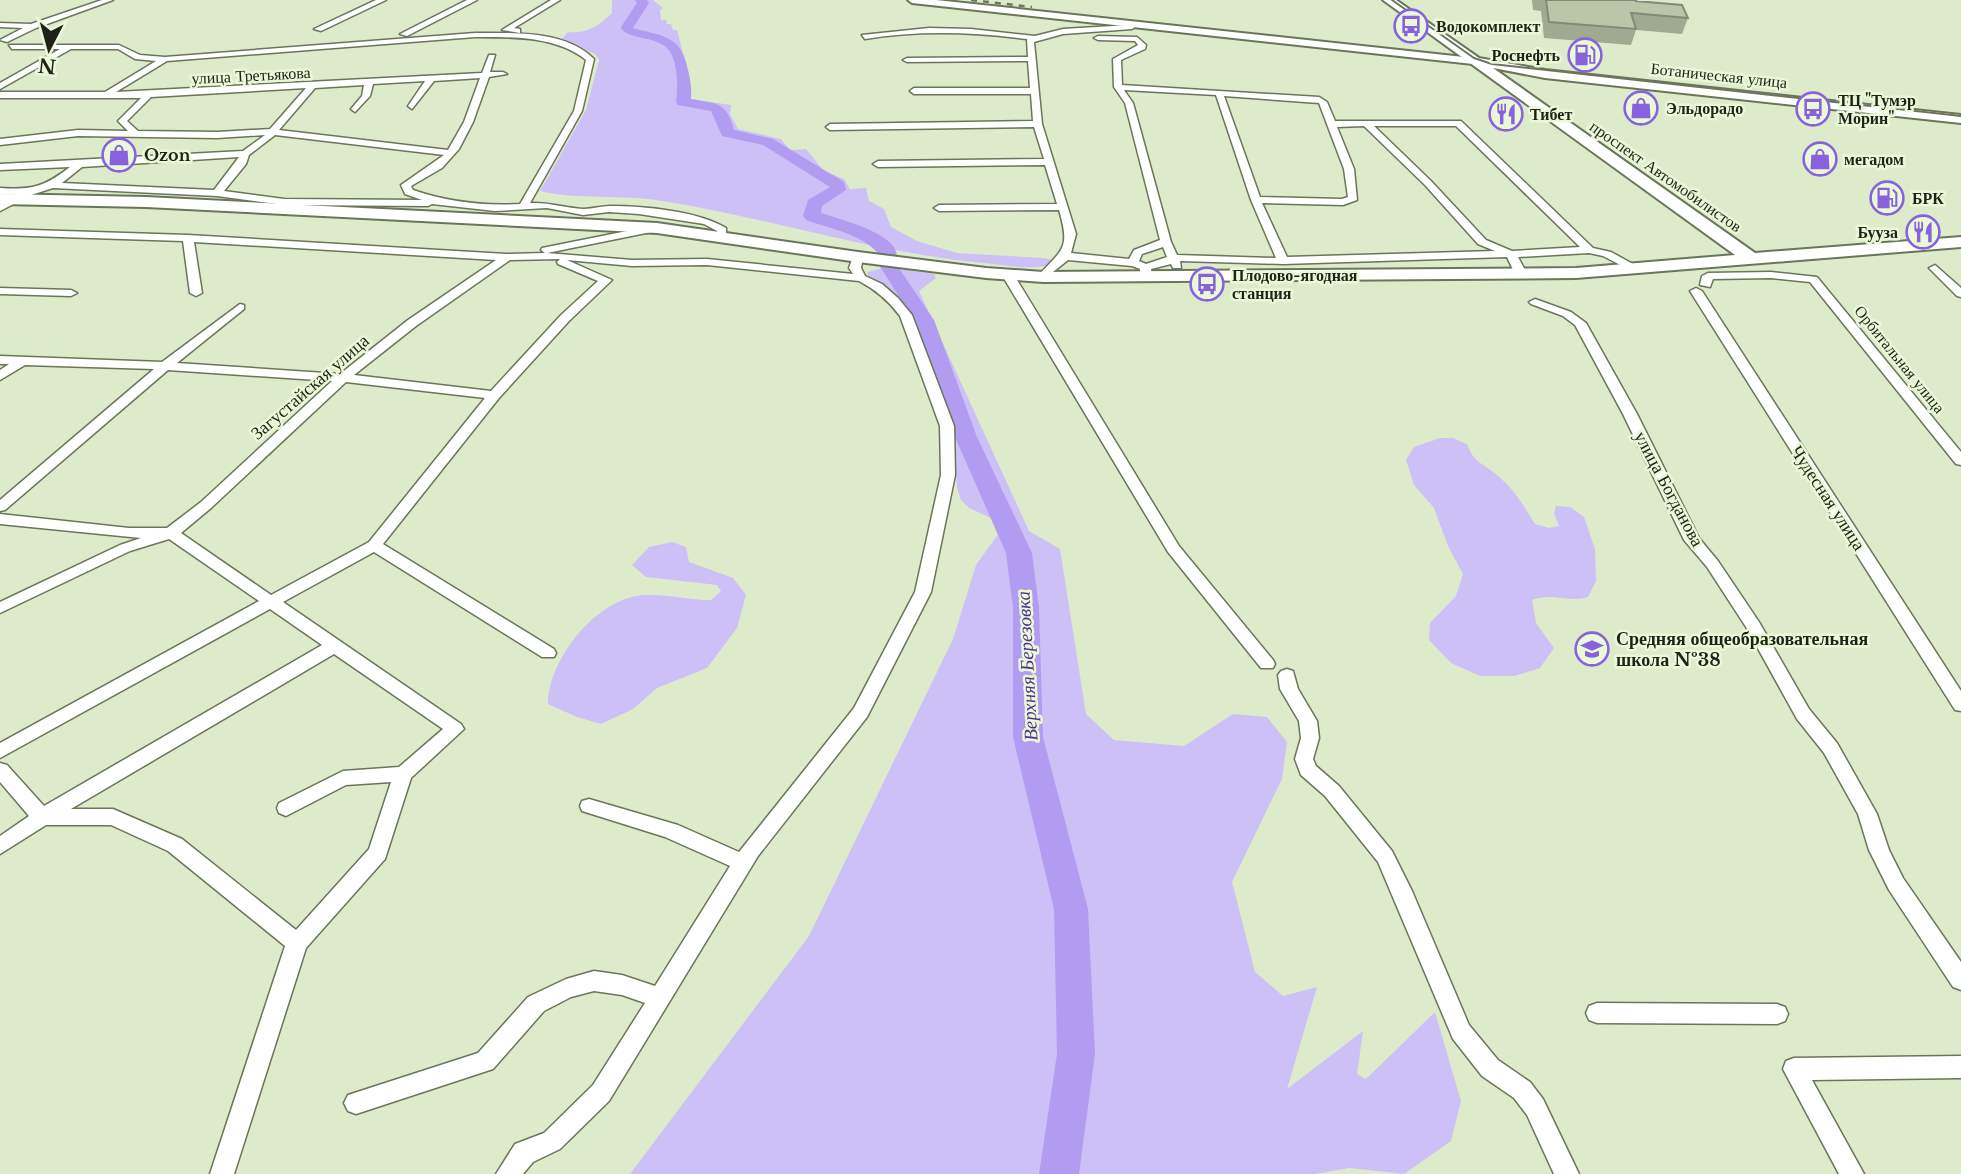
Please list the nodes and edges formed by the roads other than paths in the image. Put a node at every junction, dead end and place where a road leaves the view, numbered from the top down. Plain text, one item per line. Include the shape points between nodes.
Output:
1 (109, 0) edge
2 (382, 0) edge
3 (473, 0) edge
4 (556, 0) edge
5 (912, 0) edge
6 (1389, 0) edge
7 (1402, 0) edge
8 (0, 25) edge
9 (1133, 25) junction
10 (33, 26) junction
11 (318, 29) dead end
12 (1062, 33) junction
13 (404, 34) dead end
14 (865, 37) dead end
15 (1035, 37) junction
16 (1138, 39) junction
17 (4, 40) dead end
18 (552, 41) junction
19 (12, 47) dead end
20 (71, 47) junction
21 (492, 57) dead end
22 (165, 59) junction
23 (1031, 59) junction
24 (907, 60) dead end
25 (1474, 61) junction
26 (1495, 66) junction
27 (484, 75) junction
28 (503, 75) dead end
29 (430, 80) junction
30 (369, 83) junction
31 (0, 86) edge
32 (312, 86) junction
33 (1118, 87) junction
34 (914, 91) dead end
35 (1034, 91) junction
36 (1219, 93) junction
37 (107, 94) junction
38 (0, 95) edge
39 (149, 95) junction
40 (412, 106) dead end
41 (355, 109) dead end
42 (1961, 120) edge
43 (1038, 124) junction
44 (1332, 124) junction
45 (1367, 125) junction
46 (830, 127) dead end
47 (272, 132) junction
48 (135, 133) junction
49 (0, 142) edge
50 (451, 153) junction
51 (245, 154) junction
52 (1049, 162) junction
53 (80, 164) junction
54 (878, 164) dead end
55 (0, 167) edge
56 (52, 185) junction
57 (0, 191) edge
58 (217, 193) junction
59 (14, 197) edge
60 (1256, 200) junction
61 (437, 202) junction
62 (524, 205) junction
63 (1064, 207) junction
64 (0, 208) edge
65 (939, 208) dead end
66 (657, 228) junction
67 (0, 232) edge
68 (722, 236) junction
69 (188, 238) junction
70 (1166, 242) junction
71 (1961, 242) edge
72 (573, 244) junction
73 (1589, 250) junction
74 (1511, 254) junction
75 (559, 256) junction
76 (1065, 256) junction
77 (506, 257) junction
78 (858, 257) junction
79 (1174, 258) junction
80 (1759, 258) junction
81 (1283, 261) junction
82 (1133, 262) junction
83 (1935, 268) dead end
84 (1636, 269) junction
85 (1146, 271) junction
86 (1521, 274) junction
87 (1008, 275) junction
88 (1180, 276) junction
89 (1043, 277) junction
90 (861, 278) junction
91 (1701, 288) joint
92 (0, 291) edge
93 (71, 293) dead end
94 (196, 293) dead end
95 (1961, 294) edge
96 (1535, 302) dead end
97 (240, 307) dead end
98 (0, 360) edge
99 (21, 362) junction
100 (165, 366) junction
101 (0, 376) edge
102 (343, 378) junction
103 (494, 395) junction
104 (1961, 461) edge
105 (0, 507) edge
106 (0, 519) edge
107 (171, 533) junction
108 (374, 545) junction
109 (272, 601) junction
110 (0, 608) edge
111 (334, 646) junction
112 (548, 653) dead end
113 (1961, 705) edge
114 (0, 751) edge
115 (0, 771) edge
116 (402, 774) junction
117 (589, 806) dead end
118 (286, 808) dead end
119 (42, 817) junction
120 (0, 846) edge
121 (743, 863) junction
122 (297, 943) junction
123 (1961, 980) edge
124 (660, 998) junction
125 (1597, 1013) dead end
126 (1776, 1014) dead end
127 (1961, 1067) edge
128 (356, 1103) dead end
129 (222, 1174) edge
130 (508, 1174) edge
131 (1567, 1174) edge
132 (1852, 1174) edge

1 - 10 street
2 - 11 street
3 - 13 street
4 - 18 street via 506,30 559,34
5 - 9 street
6 - 25 main road, проспект Автомобилистов
7 - 26 main road, проспект Автомобилистов
8 - 10 street
9 - 12 street
9 - 16 street
9 - 25 street
10 - 17 street
12 - 15 street
12 - 16 street
14 - 15 street via 902,29
15 - 23 street via 1030,41
16 - 33 street via 1141,50 1117,59
18 - 22 street via 475,35
18 - 62 street via 590,59 578,111
19 - 20 street
20 - 22 street via 119,47 138,57
20 - 31 street
21 - 27 street
22 - 37 street
23 - 24 street
23 - 35 street
25 - 26 main road, Ботаническая улица
25 - 80 main road, проспект Автомобилистов
26 - 42 main road, Ботаническая улица
26 - 80 main road, проспект Автомобилистов
27 - 28 street, улица Третьякова
27 - 29 street, улица Третьякова
27 - 50 street via 473,113
29 - 30 street, улица Третьякова
29 - 40 street
30 - 32 street, улица Третьякова
30 - 41 street via 366,96
32 - 39 street, улица Третьякова
32 - 47 street
33 - 36 street
33 - 70 street via 1129,103
34 - 35 street
35 - 43 street
36 - 44 street via 1312,98 1322,102
36 - 60 street
37 - 38 street, улица Третьякова
37 - 39 street, улица Третьякова
39 - 48 street via 122,121
43 - 46 street
43 - 52 street
44 - 45 street
44 - 60 street via 1349,169 1353,198 1343,202
45 - 73 street via 1458,123
45 - 74 street via 1437,193 1476,239
47 - 48 street
47 - 50 street
47 - 51 street
48 - 49 street
50 - 61 street via 406,185 410,192
51 - 53 street
51 - 58 street
52 - 54 street
52 - 63 street
53 - 55 street
53 - 56 street
56 - 58 street
56 - 59 street
57 - 59 street
58 - 61 street via 284,202
59 - 64 street
59 - 66 main road
60 - 81 street
61 - 62 street via 495,208
62 - 68 street via 583,212 639,211 707,221 722,230
63 - 65 street
63 - 76 street via 1071,234
66 - 68 main road
66 - 72 street, Загустайская улица
67 - 69 street
68 - 78 main road
69 - 77 street
69 - 94 street
70 - 79 street
70 - 82 street via 1139,253
71 - 80 main road
72 - 75 street
72 - 77 street, Загустайская улица
73 - 74 street
73 - 84 street
74 - 81 street
74 - 86 street
75 - 77 street
75 - 90 street via 707,262
75 - 103 street via 562,262 606,280 565,317
76 - 82 street
76 - 89 street
77 - 102 street, Загустайская улица
78 - 87 main road
78 - 90 street via 855,268
79 - 81 street
79 - 85 street
79 - 88 street
80 - 84 main road
82 - 85 street
83 - 95 street
84 - 86 main road
85 - 88 main road
85 - 89 main road
86 - 88 main road
87 - 89 main road
87 - 131 street via 1173,549 1289,689 1308,721 1310,738 1304,759 1308,770 1332,791 1385,857 1461,1032 1490,1068 1522,1090 1535,1107
90 - 121 street via 878,286 906,315 947,426 948,475 923,592 861,712
91 - 104 street, Орбитальная улица via 1708,276 1813,279
91 - 113 street, Чудесная улица
92 - 93 street
96 - 123 street, улица Богданова via 1567,313 1580,323 1692,540 1753,626 1803,714 1831,748 1867,814 1896,884
97 - 100 street
98 - 99 street
99 - 100 street
99 - 101 street
100 - 102 street
100 - 105 street
102 - 103 street
102 - 107 street, Загустайская улица
103 - 108 street
106 - 107 street
107 - 109 street
107 - 110 street, Загустайская улица via 125,548
108 - 109 street
108 - 112 street
109 - 111 street
109 - 114 street
111 - 116 street via 455,729
111 - 119 street
115 - 119 street
116 - 118 street via 343,778
116 - 122 street via 378,853
117 - 121 street via 671,831
119 - 120 street
119 - 122 street via 113,817 175,845
121 - 124 street
122 - 129 street
124 - 128 street via 594,981 566,989 536,1004 485,1061
124 - 130 street via 601,1093 552,1141 524,1153
125 - 126 street
127 - 132 street via 1794,1069

